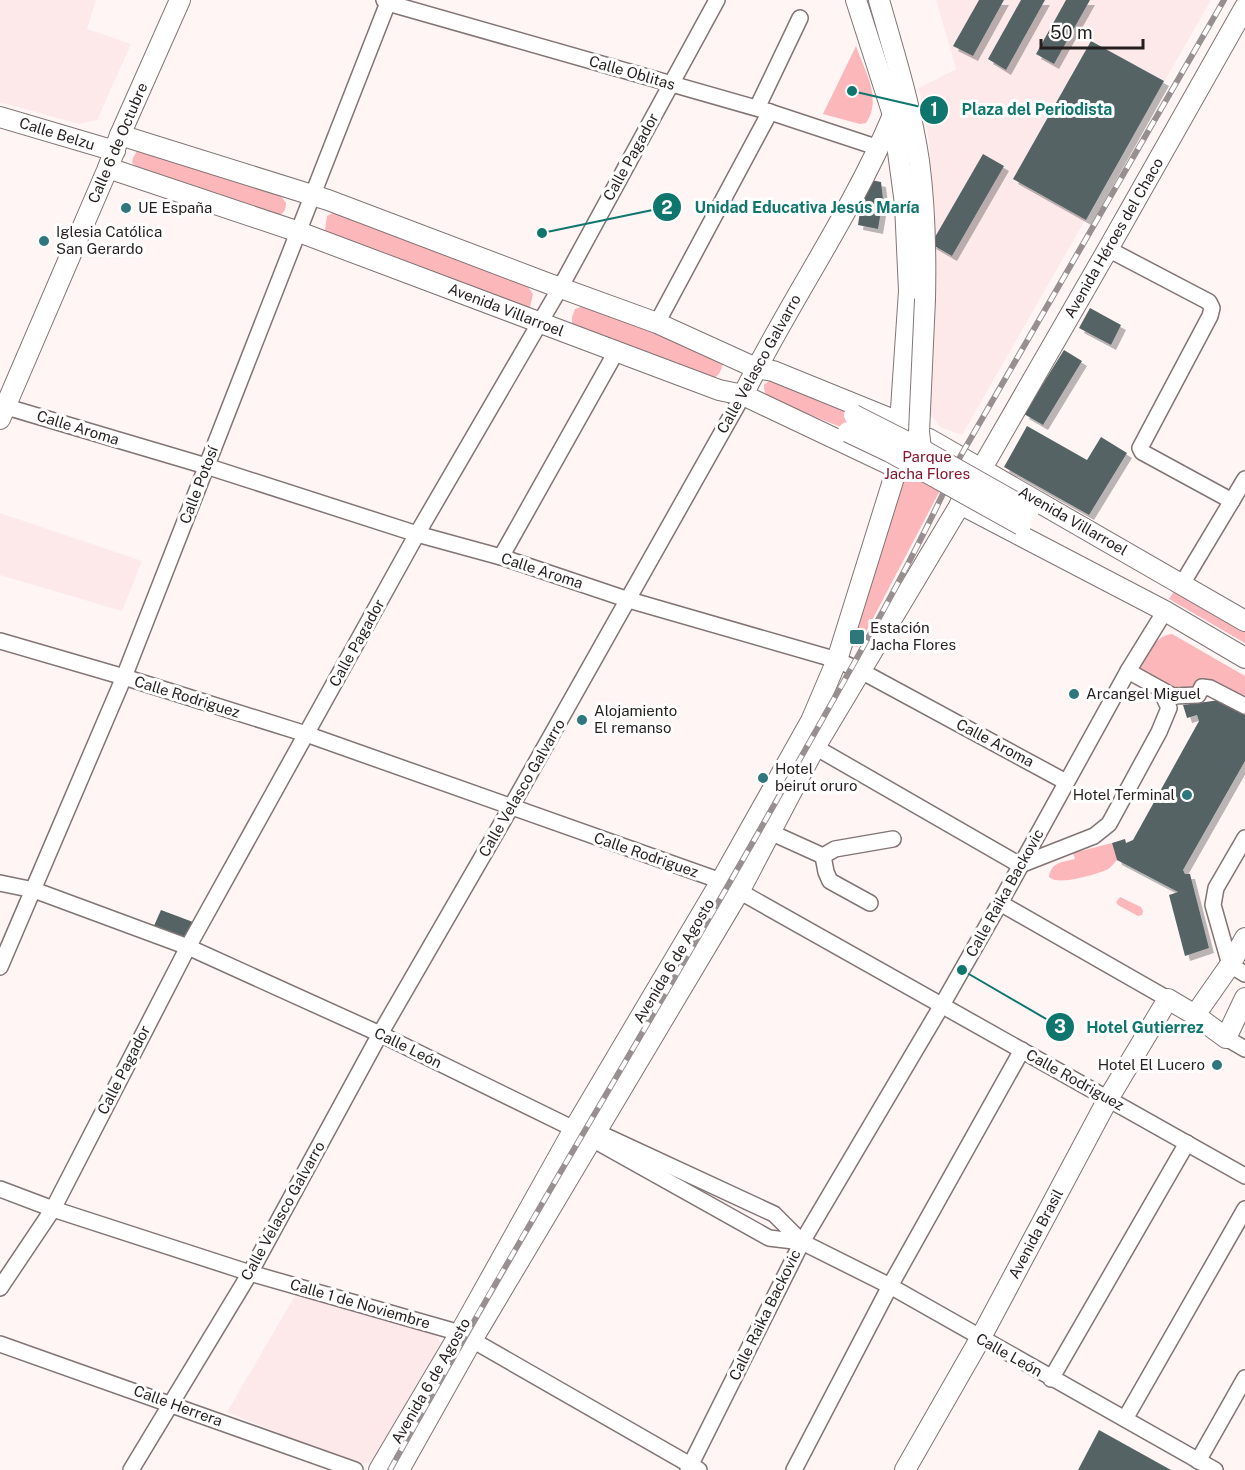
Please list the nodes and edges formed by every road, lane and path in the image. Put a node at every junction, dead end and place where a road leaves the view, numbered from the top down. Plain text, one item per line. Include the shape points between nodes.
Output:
1 (180, 0) edge
2 (717, 0) edge
3 (856, 0) edge
4 (879, 0) edge
5 (387, 1) edge
6 (1245, 7) edge
7 (800, 18) dead end
8 (671, 84) junction
9 (763, 110) junction
10 (901, 112) junction
11 (0, 117) edge
12 (879, 148) junction
13 (114, 151) junction
14 (313, 195) junction
15 (299, 232) junction
16 (1108, 249) junction
17 (560, 288) junction
18 (540, 323) junction
19 (657, 323) junction
20 (616, 352) junction
21 (756, 368) junction
22 (743, 395) junction
23 (2, 410) edge
24 (901, 423) junction
25 (851, 424) junction
26 (899, 443) junction
27 (921, 449) junction
28 (206, 466) junction
29 (897, 468) junction
30 (982, 468) junction
31 (1245, 479) edge
32 (1232, 501) junction
33 (960, 504) junction
34 (1025, 518) junction
35 (417, 534) junction
36 (501, 557) junction
37 (1182, 584) junction
38 (629, 600) junction
39 (1165, 611) junction
40 (1245, 621) edge
41 (0, 641) edge
42 (1245, 658) edge
43 (837, 660) junction
44 (861, 671) junction
45 (1128, 671) junction
46 (124, 677) junction
47 (1160, 689) junction
48 (1245, 706) edge
49 (306, 734) junction
50 (815, 747) junction
51 (1066, 782) junction
52 (511, 807) junction
53 (770, 832) junction
54 (1245, 838) edge
55 (893, 839) dead end
56 (823, 856) junction
57 (1020, 865) junction
58 (722, 881) junction
59 (0, 883) edge
60 (34, 890) junction
61 (740, 890) junction
62 (870, 903) dead end
63 (1000, 903) junction
64 (1245, 938) edge
65 (188, 947) junction
66 (0, 967) edge
67 (1238, 969) edge
68 (1168, 999) junction
69 (1245, 999) edge
70 (942, 1005) junction
71 (1195, 1015) junction
72 (380, 1034) junction
73 (1226, 1038) junction
74 (1245, 1049) edge
75 (1022, 1050) junction
76 (1108, 1099) junction
77 (574, 1129) junction
78 (594, 1136) junction
79 (1187, 1143) junction
80 (1245, 1176) edge
81 (0, 1189) edge
82 (53, 1209) junction
83 (1245, 1209) edge
84 (802, 1242) junction
85 (250, 1273) junction
86 (890, 1286) junction
87 (0, 1288) edge
88 (466, 1336) junction
89 (980, 1339) junction
90 (0, 1344) edge
91 (1051, 1378) junction
92 (1245, 1378) edge
93 (170, 1403) junction
94 (1125, 1419) junction
95 (1198, 1461) junction
96 (693, 1469) edge
97 (131, 1470) edge
98 (355, 1470) edge
99 (379, 1470) edge
100 (399, 1470) edge
101 (794, 1470) edge
102 (905, 1470) edge
103 (1215, 1470) edge

1 - 13 main road, Calle 6 de Octubre
2 - 8 street, Calle Pagador
3 - 10 main road
4 - 10 main road
5 - 8 street, Calle Oblitas
5 - 14 street, Calle Potosí
6 - 16 main road, Avenida Héroes del Chaco
7 - 9 street
8 - 9 street, Calle Oblitas
8 - 17 street, Calle Pagador
9 - 12 street, Calle Oblitas
9 - 19 street
10 - 12 main road, Calle Velasco Galvarro
10 - 24 main road, Avenida 6 de Agosto via 908,280
10 - 27 main road, bridge via 919,161 926,270
11 - 13 main road, Calle Belzu
12 - 21 main road, Calle Velasco Galvarro
13 - 14 main road
13 - 15 main road, Avenida Villarroel
13 - 23 main road, Calle 6 de Octubre
14 - 15 street, Calle Potosí
14 - 17 main road
15 - 18 main road, Avenida Villarroel
15 - 28 street, Calle Potosí
16 - 30 main road, Avenida Héroes del Chaco
16 - 32 street via 1209,302 1212,308 1140,448
17 - 18 street, Calle Pagador
17 - 19 main road
18 - 20 main road, Avenida Villarroel
18 - 35 street, Calle Pagador
19 - 21 main road
20 - 22 main road, Avenida Villarroel
20 - 36 street
21 - 22 main road, Calle Velasco Galvarro
21 - 24 main road via 773,371
21 - 25 main road
22 - 25 main road
22 - 29 main road, Avenida Villarroel
22 - 38 street, Calle Velasco Galvarro
23 - 28 street, Calle Aroma
24 - 26 main road, Avenida 6 de Agosto
25 - 27 main road, bridge
25 - 34 main road, bridge via 890,452
26 - 29 main road, Avenida 6 de Agosto
26 - 30 main road, Avenida Villarroel via 910,436 929,439
27 - 34 main road, bridge
28 - 35 street, Calle Aroma
28 - 46 street, Calle Potosí
29 - 43 main road, Avenida 6 de Agosto
30 - 33 main road, Avenida 6 de Agosto
30 - 37 main road, Avenida Villarroel
31 - 32 street, Calle Raika Backovic
32 - 37 street, Calle Raika Backovic
33 - 39 main road
33 - 44 main road, Avenida 6 de Agosto
34 - 37 main road via 1146,576
34 - 39 main road
35 - 36 street, Calle Aroma
35 - 49 street, Calle Pagador
36 - 38 street, Calle Aroma
37 - 39 main road, Calle Raika Backovic
37 - 40 main road, Avenida Villarroel
38 - 43 street, Calle Aroma
38 - 52 street, Calle Velasco Galvarro
39 - 42 main road
39 - 45 street, Calle Raika Backovic
41 - 46 street, Calle Rodriguez
43 - 44 street, Calle Aroma
43 - 58 main road, Avenida 6 de Agosto via 811,721
44 - 50 main road, Avenida 6 de Agosto
44 - 51 street, Calle Aroma
45 - 47 street
45 - 51 street, Calle Raika Backovic
46 - 49 street, Calle Rodriguez
46 - 60 street, Calle Potosí
47 - 48 street via 1173,696 1198,695 1202,687 1210,688
47 - 57 street via 1169,708 1109,824 1094,836
49 - 52 street, Calle Rodriguez
49 - 65 street, Calle Pagador
50 - 53 main road, Avenida 6 de Agosto
50 - 57 street
51 - 57 street, Calle Raika Backovic
52 - 58 street, Calle Rodriguez
52 - 72 street, Calle Velasco Galvarro
53 - 56 street
53 - 61 main road, Avenida 6 de Agosto
54 - 67 street via 1216,888 1213,905
55 - 56 street via 835,849
56 - 62 street via 830,881
57 - 63 street, Calle Raika Backovic
58 - 61 street, Calle Rodriguez
58 - 77 main road, Avenida 6 de Agosto
59 - 60 street, Calle León
60 - 65 street, Calle León
60 - 66 street, Calle Potosí
61 - 70 street, Calle Rodriguez
61 - 78 main road, Avenida 6 de Agosto
63 - 68 street
63 - 70 street, Calle Raika Backovic
64 - 67 main road
65 - 72 street, Calle León
65 - 82 street, Calle Pagador
67 - 71 main road
68 - 71 main road
68 - 76 main road, Avenida Brasil
69 - 73 main road
70 - 75 street, Calle Rodriguez
70 - 84 street, Calle Raika Backovic
71 - 73 main road
72 - 77 street, Calle León
72 - 85 street, Calle Velasco Galvarro
73 - 74 street
75 - 76 street, Calle Rodriguez
75 - 86 street
76 - 79 street, Calle Rodriguez
76 - 89 main road, Avenida Brasil
77 - 78 street, Calle León
77 - 88 main road, Avenida 6 de Agosto
78 - 84 street, Calle León via 774,1214
78 - 84 street, Calle León via 769,1238
78 - 88 main road, Avenida 6 de Agosto
79 - 80 street, Calle Rodriguez
79 - 91 street
81 - 82 street, Calle 1 de Noviembre
82 - 85 street, Calle 1 de Noviembre
82 - 87 street, Calle Pagador
83 - 94 street
84 - 86 street, Calle León
84 - 96 street, Calle Raika Backovic
85 - 88 street, Calle 1 de Noviembre
85 - 93 street, Calle Velasco Galvarro
86 - 89 street, Calle León
86 - 101 street
88 - 96 street, Calle 1 de Noviembre
88 - 99 main road, Avenida 6 de Agosto
88 - 100 main road, Avenida 6 de Agosto
89 - 91 street, Calle León
89 - 102 main road, Avenida Brasil
90 - 93 street, Calle Herrera
91 - 94 street, Calle León
92 - 95 street
93 - 97 street, Calle Velasco Galvarro
93 - 98 street, Calle Herrera
94 - 95 street, Calle León
95 - 103 street, Calle León

